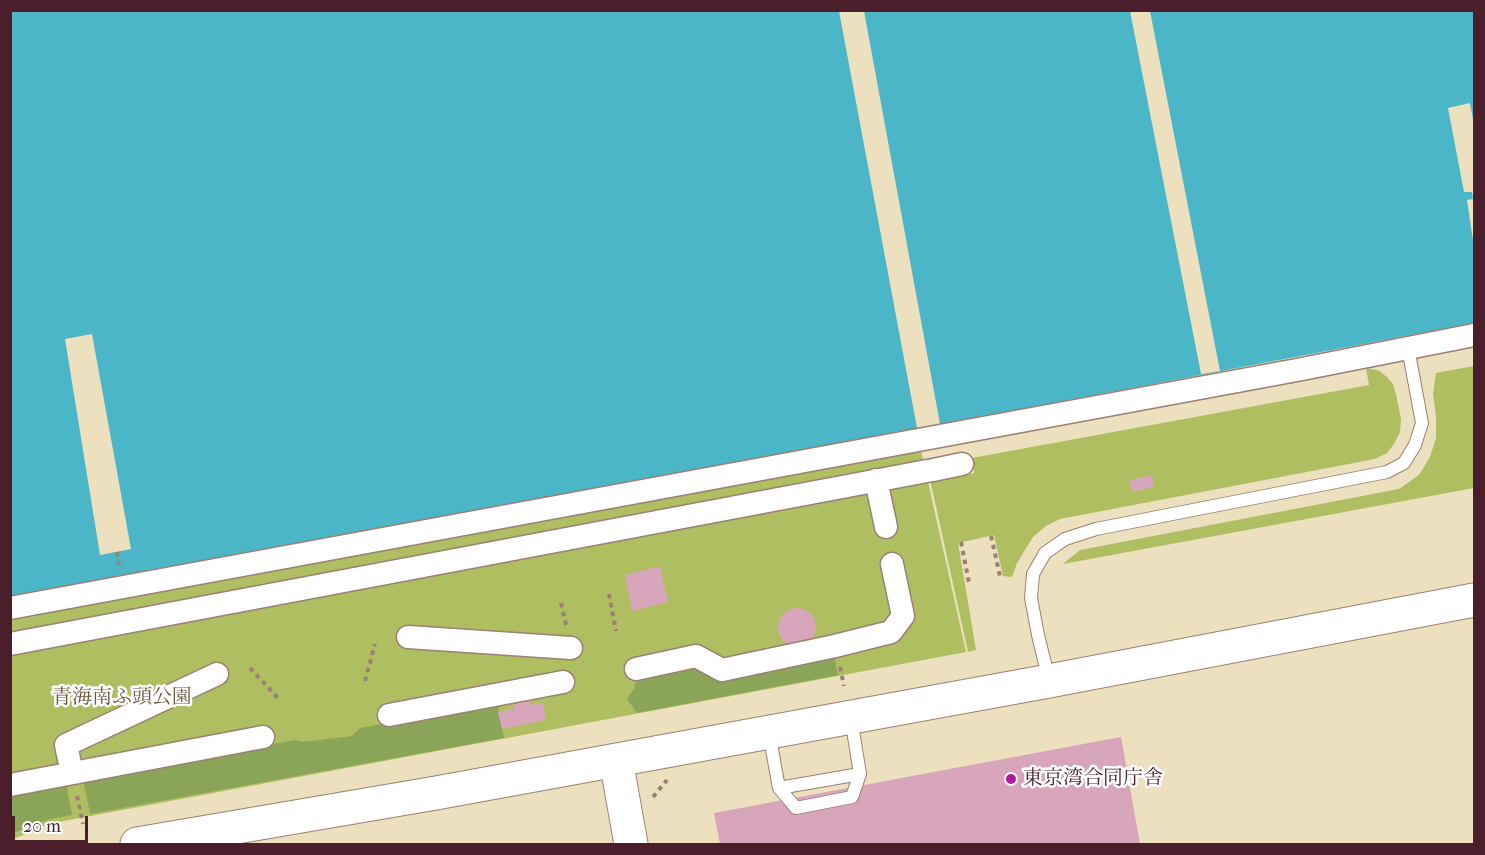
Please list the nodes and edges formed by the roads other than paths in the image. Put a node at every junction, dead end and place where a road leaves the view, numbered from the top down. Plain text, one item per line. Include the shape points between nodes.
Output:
1 (1474, 335) edge
2 (1408, 348) junction
3 (962, 464) dead end
4 (876, 480) junction
5 (886, 527) dead end
6 (892, 564) dead end
7 (1474, 600) edge
8 (10, 608) edge
9 (408, 637) dead end
10 (10, 644) edge
11 (571, 648) dead end
12 (636, 669) dead end
13 (217, 674) dead end
14 (1049, 681) junction
15 (563, 682) dead end
16 (389, 715) dead end
17 (850, 717) junction
18 (769, 732) junction
19 (263, 737) dead end
20 (616, 760) junction
21 (72, 773) junction
22 (860, 774) junction
23 (10, 785) edge
24 (779, 788) junction
25 (137, 844) edge
26 (631, 844) edge

1 - 2 street
2 - 8 street
2 - 14 lane via 1422,423 1404,463 1387,472 1096,529 1065,539 1045,553 1033,574 1031,598
3 - 4 street
4 - 5 street
4 - 10 street
6 - 12 street via 903,616 891,632 722,670 696,656
7 - 14 street
9 - 11 street
13 - 21 street via 66,745
14 - 17 street
15 - 16 street
17 - 18 street
17 - 22 lane
18 - 20 street
18 - 24 lane
19 - 21 street
20 - 25 street
20 - 26 street
21 - 23 street
22 - 24 lane
22 - 24 lane via 852,797 796,808

